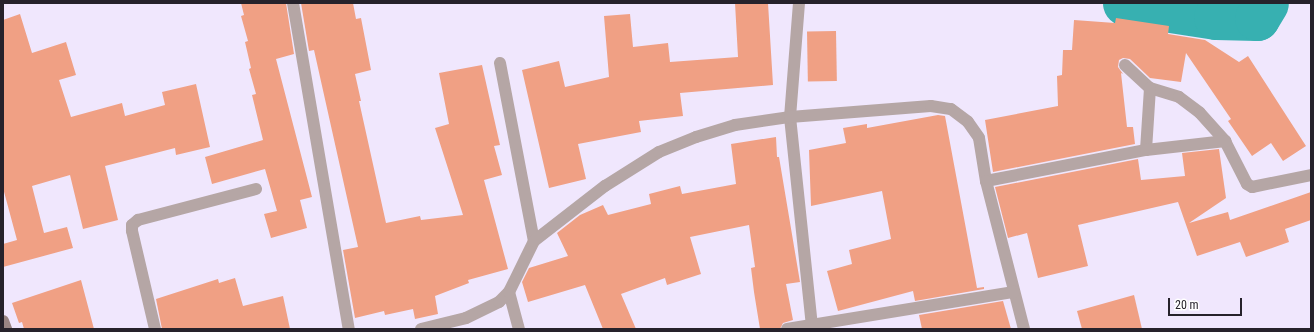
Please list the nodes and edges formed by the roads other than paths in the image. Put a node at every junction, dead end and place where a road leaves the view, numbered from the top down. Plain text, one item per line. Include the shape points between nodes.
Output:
1 (293, 3) edge
2 (799, 3) edge
3 (500, 63) dead end
4 (1125, 65) dead end
5 (1150, 88) junction
6 (790, 117) junction
7 (1225, 141) junction
8 (1146, 150) junction
9 (1311, 175) edge
10 (986, 181) junction
11 (256, 188) dead end
12 (534, 241) junction
13 (509, 292) junction
14 (1014, 292) junction
15 (3, 321) edge
16 (812, 325) junction
17 (6, 329) edge
18 (155, 329) edge
19 (349, 329) edge
20 (421, 329) edge
21 (519, 329) edge
22 (787, 329) edge
23 (1024, 329) edge

1 - 19 street
2 - 6 street
3 - 12 street
4 - 5 street
5 - 7 street via 1179,97 1188,103
5 - 8 street
6 - 10 street via 931,106 951,109 968,122 979,138
6 - 12 street via 735,125 659,152 605,186
6 - 16 street
7 - 8 street
7 - 9 street via 1252,187
8 - 10 street
10 - 14 street
11 - 18 street via 138,220 132,225
12 - 13 street
13 - 20 street via 484,310
13 - 21 street
14 - 16 street
14 - 23 street
15 - 17 street
16 - 22 street

